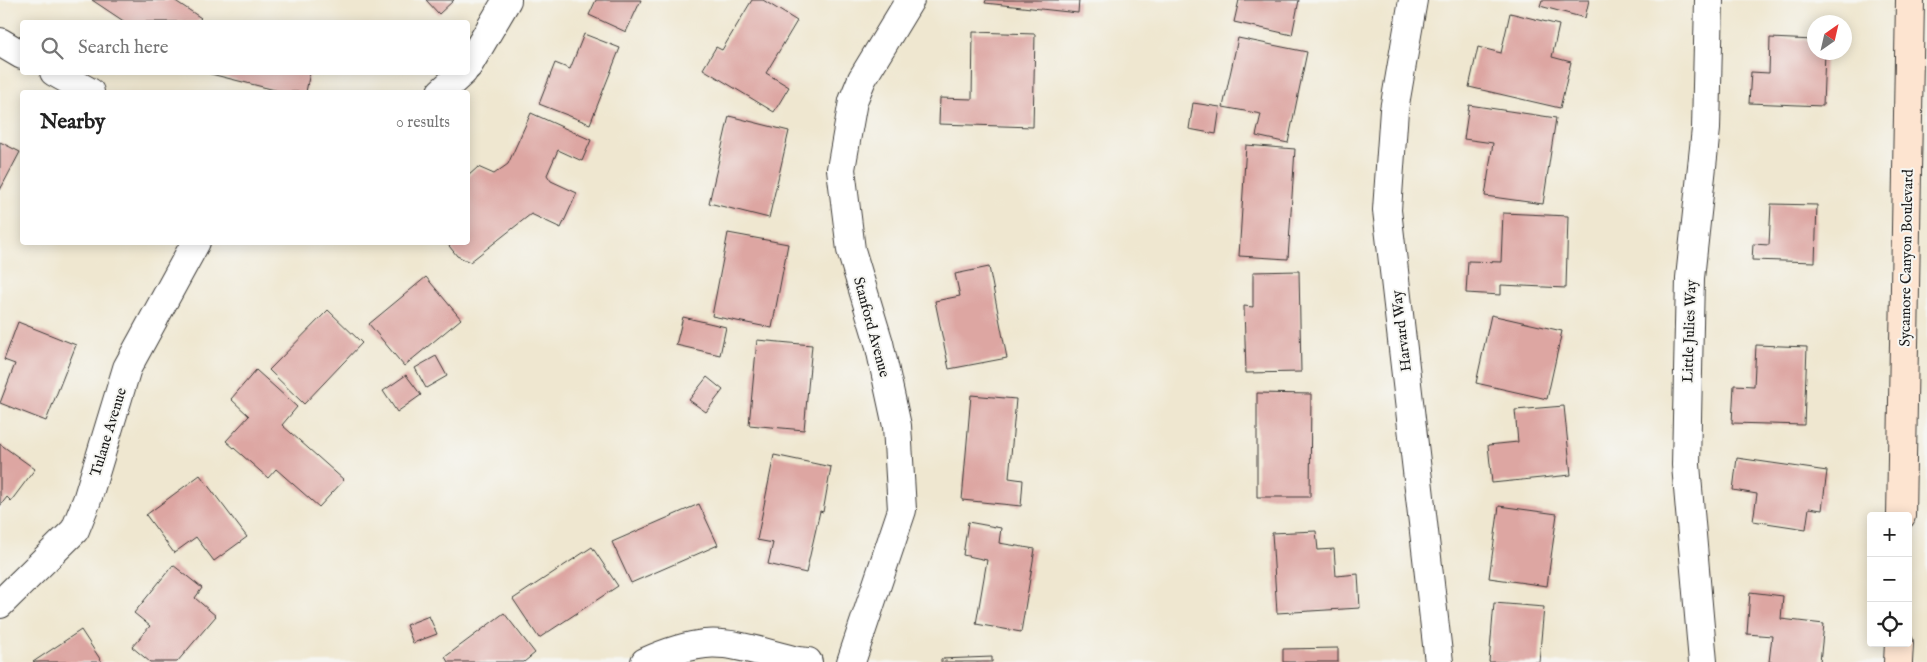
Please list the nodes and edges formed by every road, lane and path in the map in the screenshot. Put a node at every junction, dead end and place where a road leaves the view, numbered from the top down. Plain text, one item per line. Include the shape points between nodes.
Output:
1 (507, 0) edge
2 (910, 0) edge
3 (1413, 0) edge
4 (1709, 0) edge
5 (1910, 0) edge
6 (0, 42) edge
7 (20, 54) edge
8 (470, 63) edge
9 (59, 75) edge
10 (460, 75) edge
11 (86, 90) edge
12 (443, 90) edge
13 (194, 245) edge
14 (1901, 512) edge
15 (0, 604) edge
16 (1898, 647) edge
17 (645, 662) edge
18 (808, 662) edge
19 (851, 662) edge
20 (1439, 662) edge
21 (1703, 662) edge
22 (1898, 662) edge

1 - 8 street
2 - 19 street, Stanford Avenue via 853,100 841,169 851,250 879,343 897,426 902,510
3 - 20 street, Harvard Way via 1394,110 1387,210
4 - 21 street, Little Julies Way via 1706,129 1690,278 1686,465
5 - 14 street, Sycamore Canyon Boulevard
6 - 7 street
9 - 11 street
10 - 12 street
13 - 15 street, Tulane Avenue via 127,368 75,530
16 - 22 street
17 - 18 street via 706,644

